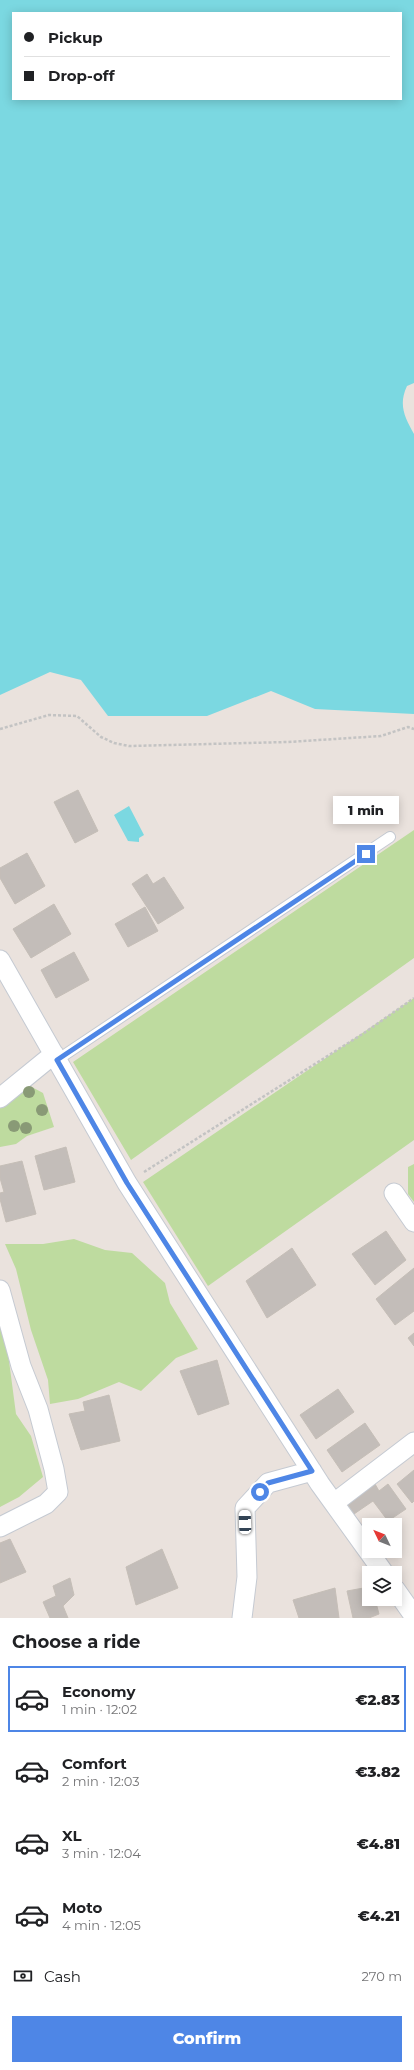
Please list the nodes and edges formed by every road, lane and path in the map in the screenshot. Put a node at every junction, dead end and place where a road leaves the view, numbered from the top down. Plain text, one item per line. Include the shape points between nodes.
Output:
1 (0, 729) edge
2 (414, 729) edge
3 (390, 837) dead end
4 (0, 960) edge
5 (414, 998) edge
6 (56, 1057) junction
7 (0, 1098) edge
8 (127, 1183) junction
9 (394, 1193) dead end
10 (414, 1222) edge
11 (0, 1290) edge
12 (414, 1442) edge
13 (312, 1471) junction
14 (334, 1504) junction
15 (0, 1527) edge
16 (379, 1566) edge
17 (402, 1599) edge
18 (414, 1616) edge
19 (242, 1618) edge

1 - 2 path via 50,715 77,716 114,744 129,746 288,742 381,736 408,727
3 - 6 lane
4 - 6 street
5 - 8 path via 364,1033
6 - 7 street
6 - 8 street
8 - 13 street
9 - 10 street
11 - 15 street via 22,1366 38,1409 58,1492 46,1504
12 - 14 street
13 - 14 street
13 - 19 street via 268,1483 245,1508 247,1577
14 - 16 street
17 - 18 street

